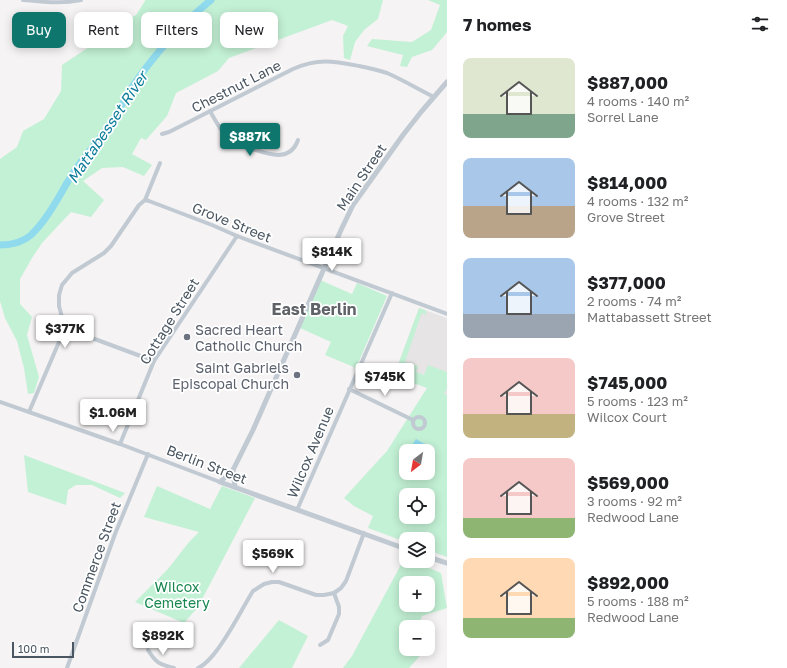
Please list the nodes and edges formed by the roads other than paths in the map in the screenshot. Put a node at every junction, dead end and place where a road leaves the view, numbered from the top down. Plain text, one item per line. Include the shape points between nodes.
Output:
1 (23, 0) edge
2 (81, 0) edge
3 (447, 82) edge
4 (434, 97) junction
5 (210, 111) junction
6 (162, 134) dead end
7 (298, 140) dead end
8 (160, 162) dead end
9 (145, 200) junction
10 (237, 236) junction
11 (325, 268) junction
12 (392, 293) junction
13 (447, 314) edge
14 (65, 328) junction
15 (154, 361) junction
16 (349, 390) junction
17 (0, 402) edge
18 (29, 412) junction
19 (413, 420) dead end
20 (120, 444) junction
21 (148, 454) junction
22 (233, 470) junction
23 (220, 482) junction
24 (235, 487) junction
25 (297, 510) junction
26 (364, 533) junction
27 (399, 546) edge
28 (435, 559) edge
29 (447, 563) edge
30 (334, 593) junction
31 (320, 645) dead end
32 (148, 650) dead end
33 (67, 668) edge
34 (174, 668) edge
35 (198, 668) edge

1 - 2 street via 55,3
3 - 4 street, Main Street
4 - 5 street, Chestnut Lane via 386,73 340,62 321,61 293,69
4 - 11 street, Main Street via 412,122 353,205
5 - 6 street, Chestnut Lane
5 - 7 street via 223,132 233,141 265,153 284,154 291,151
8 - 9 street
9 - 10 street, Grove Street
9 - 14 street via 111,246 100,256 76,269 65,280 60,290 59,306
10 - 11 street, Grove Street
10 - 15 street, Cottage Street
11 - 12 street, Grove Street
11 - 22 street, Main Street
12 - 13 street, Grove Street
12 - 16 street, Wilcox Avenue
14 - 15 street
14 - 18 street
15 - 20 street, Cottage Street
16 - 19 street
16 - 25 street, Wilcox Avenue
17 - 18 street, Berlin Street
18 - 20 street, Berlin Street
20 - 21 street, Berlin Street
21 - 23 street, Berlin Street
21 - 33 street, Commerce Street via 115,534
22 - 23 street, Main Street
22 - 24 street
23 - 24 street, Berlin Street
24 - 25 street, Berlin Street
25 - 26 street, Berlin Street
26 - 27 street, Berlin Street
26 - 30 street via 346,580 342,588
28 - 29 street
30 - 31 street via 339,614 328,640
30 - 35 street via 316,595 279,582 258,587 253,591 221,646
32 - 34 street via 154,660

